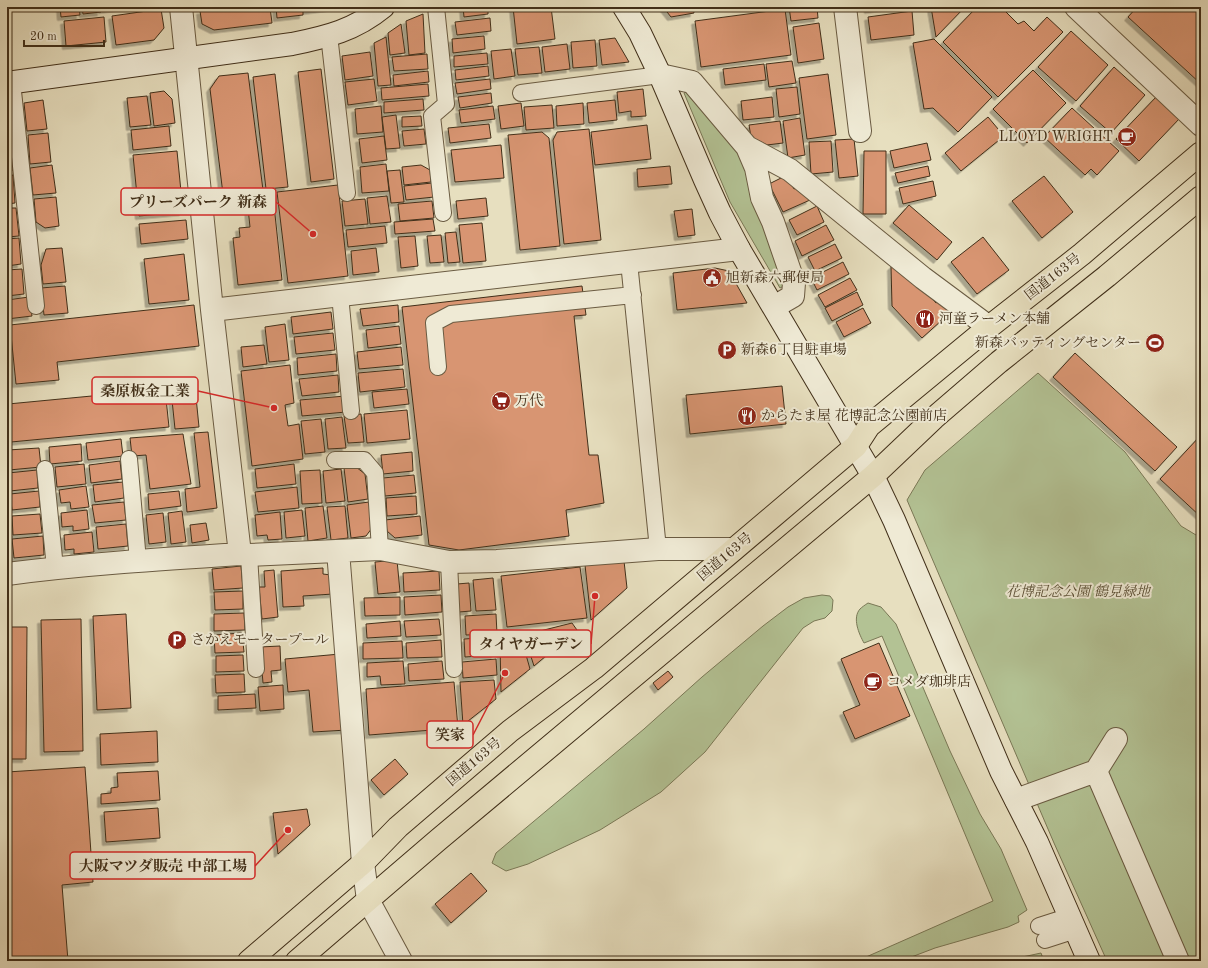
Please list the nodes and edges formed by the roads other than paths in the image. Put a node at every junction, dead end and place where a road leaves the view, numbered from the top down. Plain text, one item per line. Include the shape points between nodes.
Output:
1 (181, 7) edge
2 (383, 7) edge
3 (436, 7) edge
4 (624, 7) edge
5 (845, 7) edge
6 (1076, 7) edge
7 (330, 35) junction
8 (186, 59) junction
9 (660, 75) junction
10 (9, 82) edge
11 (521, 93) dead end
12 (1201, 125) edge
13 (860, 131) dead end
14 (747, 147) junction
15 (1201, 153) edge
16 (348, 193) dead end
17 (1201, 197) edge
18 (443, 213) dead end
19 (739, 249) junction
20 (629, 262) junction
21 (340, 295) junction
22 (633, 295) junction
23 (36, 306) dead end
24 (774, 307) junction
25 (212, 310) junction
26 (989, 327) junction
27 (438, 367) dead end
28 (351, 411) dead end
29 (856, 446) junction
30 (129, 459) dead end
31 (335, 460) dead end
32 (45, 469) dead end
33 (873, 476) junction
34 (380, 549) junction
35 (658, 549) junction
36 (734, 549) junction
37 (338, 551) junction
38 (244, 554) junction
39 (138, 561) junction
40 (449, 562) junction
41 (55, 568) junction
42 (7, 574) edge
43 (256, 669) dead end
44 (454, 669) dead end
45 (1116, 739) dead end
46 (1096, 771) junction
47 (1016, 800) junction
48 (364, 862) junction
49 (368, 900) junction
50 (1073, 923) junction
51 (1042, 933) dead end
52 (249, 961) edge
53 (297, 961) edge
54 (401, 961) edge
55 (1090, 961) edge
56 (1178, 961) edge

1 - 8 street
2 - 7 street via 350,29
3 - 18 lane via 446,104 432,116
4 - 9 street
5 - 13 street
6 - 12 street
7 - 8 street via 292,44
7 - 16 lane
8 - 10 street
8 - 25 street
9 - 11 lane
9 - 14 street via 692,82
9 - 19 street via 714,200
10 - 23 lane
14 - 24 street via 756,168 762,198 794,283 793,296
14 - 26 street via 790,170 923,278
15 - 26 highway, 国道163号 via 1082,254
17 - 33 highway via 982,377
19 - 20 street
19 - 24 street
20 - 21 street
20 - 22 lane
21 - 25 street
21 - 28 lane
22 - 27 lane via 451,314 434,323
22 - 35 lane
24 - 29 street
25 - 38 street
26 - 29 highway, 国道163号 via 869,426
29 - 33 street
29 - 36 highway, 国道163号
30 - 39 lane
31 - 34 lane via 364,460 375,473
32 - 41 lane
33 - 47 street via 1001,772
33 - 49 highway
34 - 37 street
34 - 40 street
35 - 36 street
35 - 40 street
36 - 48 highway, 国道163号 via 594,668 510,731 398,827
37 - 38 street
37 - 48 street
38 - 39 street
38 - 43 lane
39 - 41 street
40 - 44 lane
41 - 42 street
45 - 46 street
46 - 47 street
46 - 56 street
47 - 50 street
48 - 49 street
48 - 52 highway, 国道163号
49 - 53 highway
49 - 54 street
50 - 51 lane
50 - 55 street

